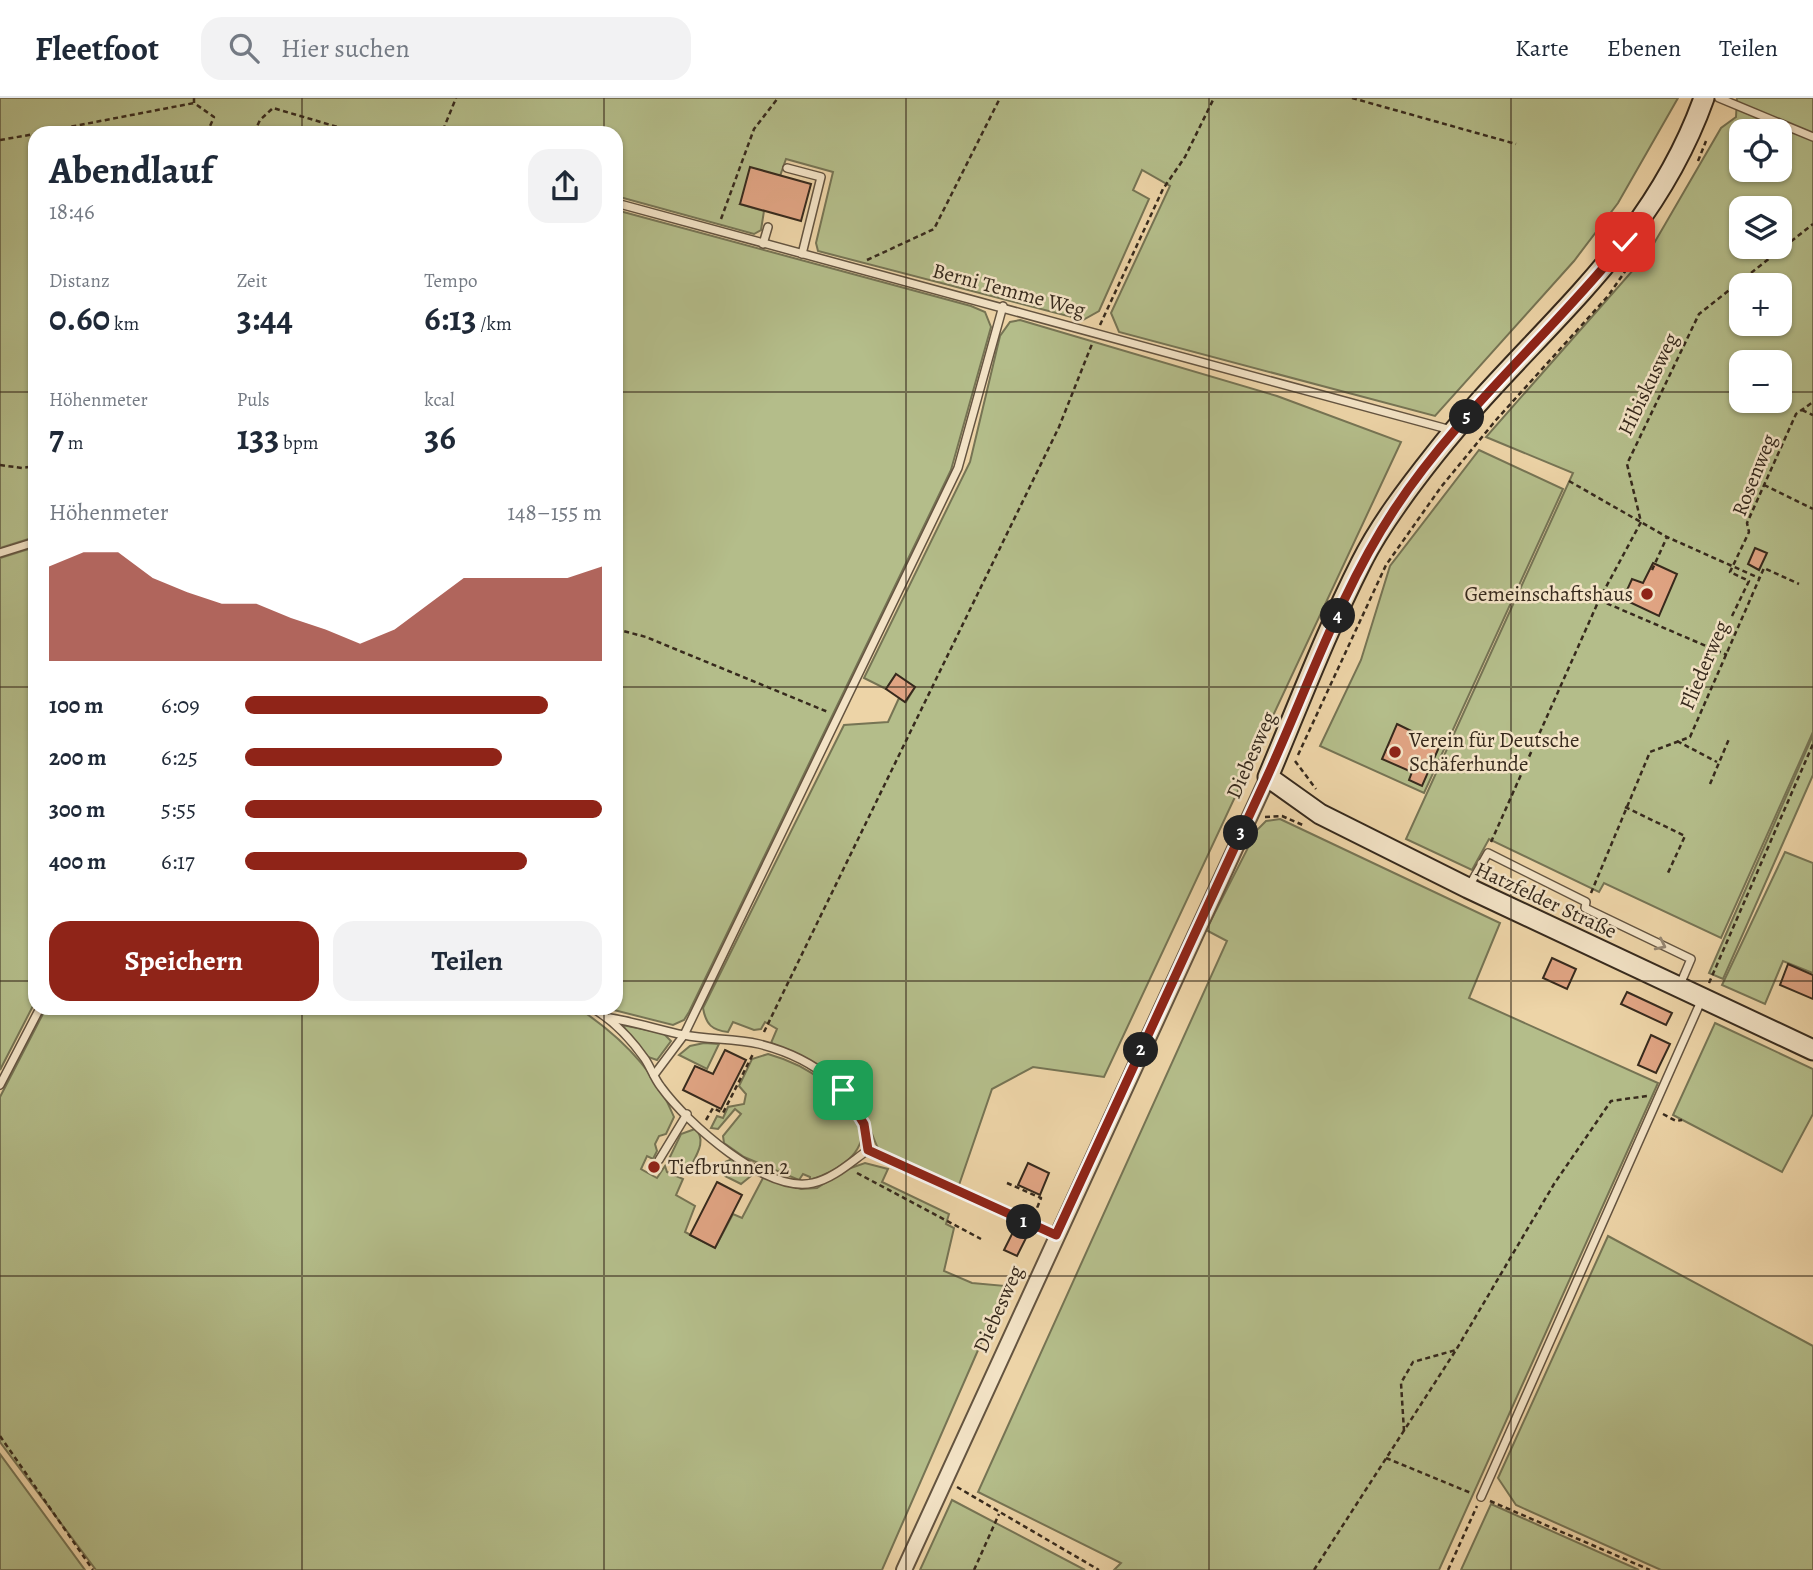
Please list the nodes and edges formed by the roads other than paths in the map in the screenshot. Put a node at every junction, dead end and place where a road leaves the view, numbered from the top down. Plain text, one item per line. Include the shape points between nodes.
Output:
1 (1704, 98) edge
2 (1719, 98) edge
3 (1813, 137) edge
4 (787, 168) dead end
5 (623, 205) edge
6 (768, 228) dead end
7 (762, 244) junction
8 (802, 254) junction
9 (1003, 306) junction
10 (1455, 431) junction
11 (28, 544) edge
12 (0, 553) edge
13 (1268, 777) junction
14 (1468, 888) junction
15 (1679, 988) junction
16 (1702, 999) junction
17 (36, 1015) edge
18 (604, 1015) edge
19 (609, 1018) junction
20 (684, 1035) junction
21 (1813, 1050) edge
22 (654, 1075) junction
23 (0, 1085) edge
24 (687, 1114) junction
25 (868, 1150) junction
26 (659, 1160) dead end
27 (1056, 1235) junction
28 (1481, 1497) road end
29 (904, 1570) edge

1 - 10 street, Diebesweg via 1682,149 1625,242
2 - 3 lane
4 - 8 lane via 821,177
5 - 7 lane, Berni Temme Weg
6 - 7 lane
7 - 8 lane, Berni Temme Weg
8 - 9 lane, Berni Temme Weg
9 - 10 lane, Berni Temme Weg
9 - 20 lane via 958,468
10 - 13 street, Diebesweg via 1395,508 1362,562
11 - 12 lane
13 - 14 street, Hatzfelder Straße via 1320,814
13 - 27 street, Diebesweg
14 - 15 street, Hatzfelder Straße
14 -> 15 lane via 1488,853 1691,960
15 - 16 street, Hatzfelder Straße
16 - 21 street, Hatzfelder Straße
16 - 28 lane
17 - 23 lane
18 - 19 lane
19 - 20 lane
19 - 22 lane
20 - 22 lane
20 - 25 lane via 758,1044 808,1064 843,1090 864,1124
22 - 24 lane
24 - 25 lane via 730,1153 788,1183 816,1183
24 - 26 lane
25 - 27 lane
27 - 29 street, Diebesweg

